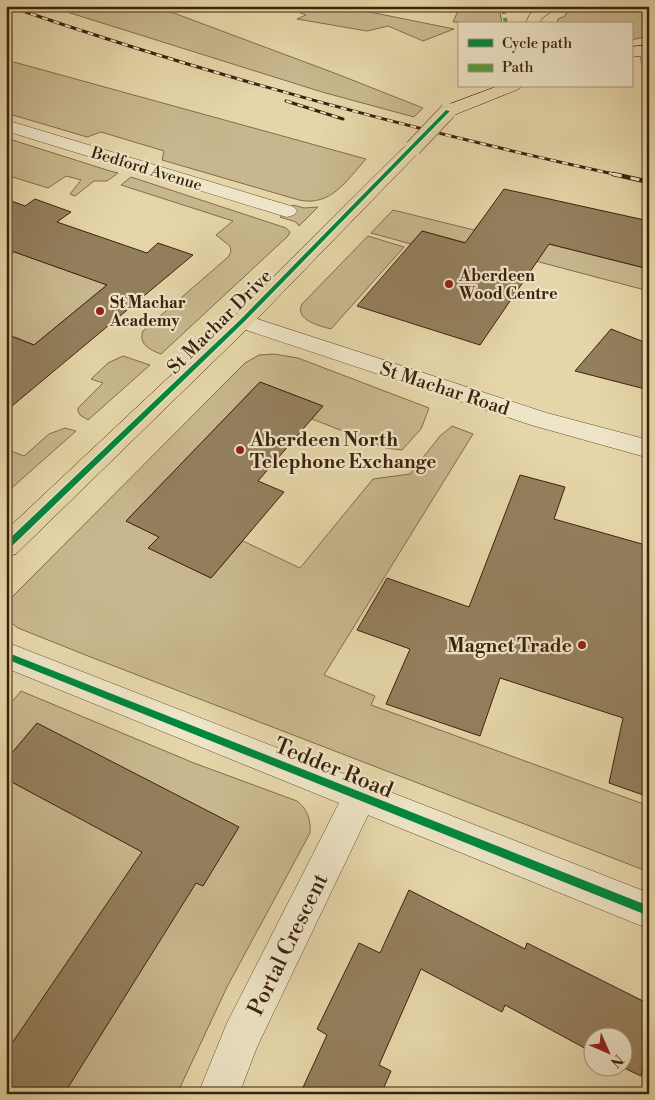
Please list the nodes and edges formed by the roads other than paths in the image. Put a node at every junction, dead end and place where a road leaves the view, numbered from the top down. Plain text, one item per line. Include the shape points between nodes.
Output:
1 (553, 6) edge
2 (532, 22) edge
3 (649, 51) edge
4 (632, 52) edge
5 (649, 65) edge
6 (476, 88) edge
7 (508, 88) edge
8 (448, 111) junction
9 (6, 125) edge
10 (287, 211) dead end
11 (242, 321) junction
12 (649, 449) edge
13 (6, 547) edge
14 (6, 655) edge
15 (360, 796) junction
16 (649, 911) edge
17 (218, 1094) edge

1 - 2 main road
3 - 4 main road
3 - 5 street
6 - 8 main road, St Machar Drive via 459,98
7 - 8 main road, St Machar Drive
8 - 11 main road, St Machar Drive, bridge
9 - 10 street, Bedford Avenue
11 - 12 street, St Machar Road via 531,416
11 - 13 main road, St Machar Drive
14 - 15 street, Tedder Road
15 - 16 street, Tedder Road
15 - 17 street, Portal Crescent via 241,1037

